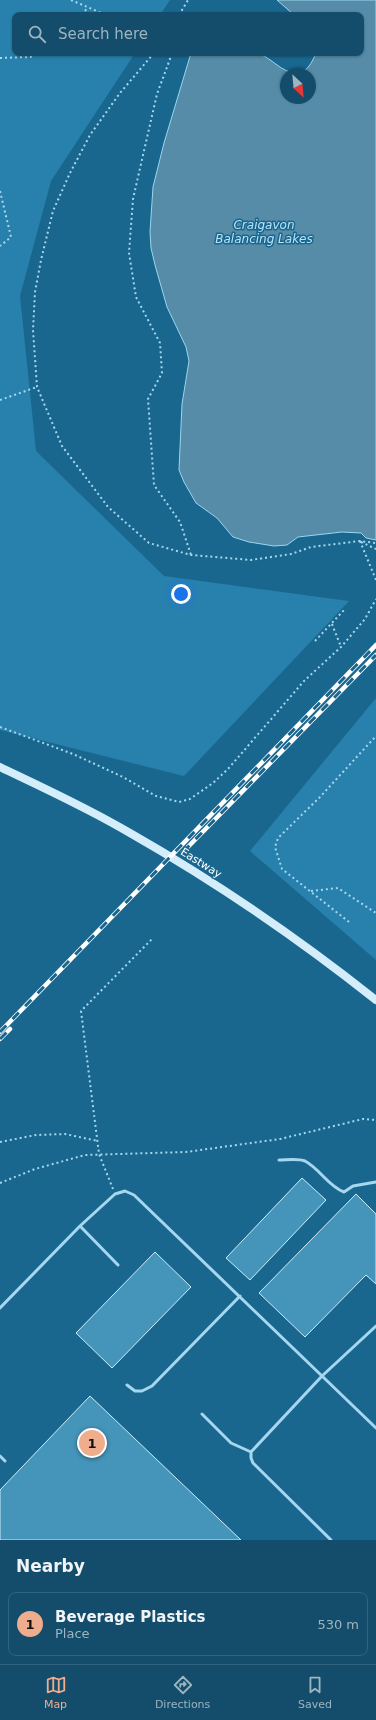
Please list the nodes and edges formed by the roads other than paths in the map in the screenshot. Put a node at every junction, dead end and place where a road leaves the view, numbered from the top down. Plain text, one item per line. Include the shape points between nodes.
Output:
1 (0, 767) edge
2 (376, 1000) edge
3 (279, 1160) dead end
4 (376, 1182) edge
5 (80, 1226) junction
6 (118, 1265) dead end
7 (240, 1296) junction
8 (0, 1308) edge
9 (376, 1326) edge
10 (322, 1376) junction
11 (127, 1385) dead end
12 (202, 1414) dead end
13 (376, 1428) edge
14 (251, 1452) junction
15 (0, 1456) edge
16 (5, 1461) dead end
17 (331, 1540) edge

1 - 2 street, Eastway via 130,833 237,899
3 - 4 lane via 303,1160 320,1172 336,1189 344,1192 353,1186
5 - 6 lane
5 - 7 lane via 115,1194 125,1191 134,1195
5 - 8 lane
7 - 10 lane
7 - 11 lane via 152,1386 135,1391
9 - 10 lane
10 - 13 lane
10 - 14 lane
12 - 14 lane via 231,1443
14 - 17 lane via 253,1463
15 - 16 lane

